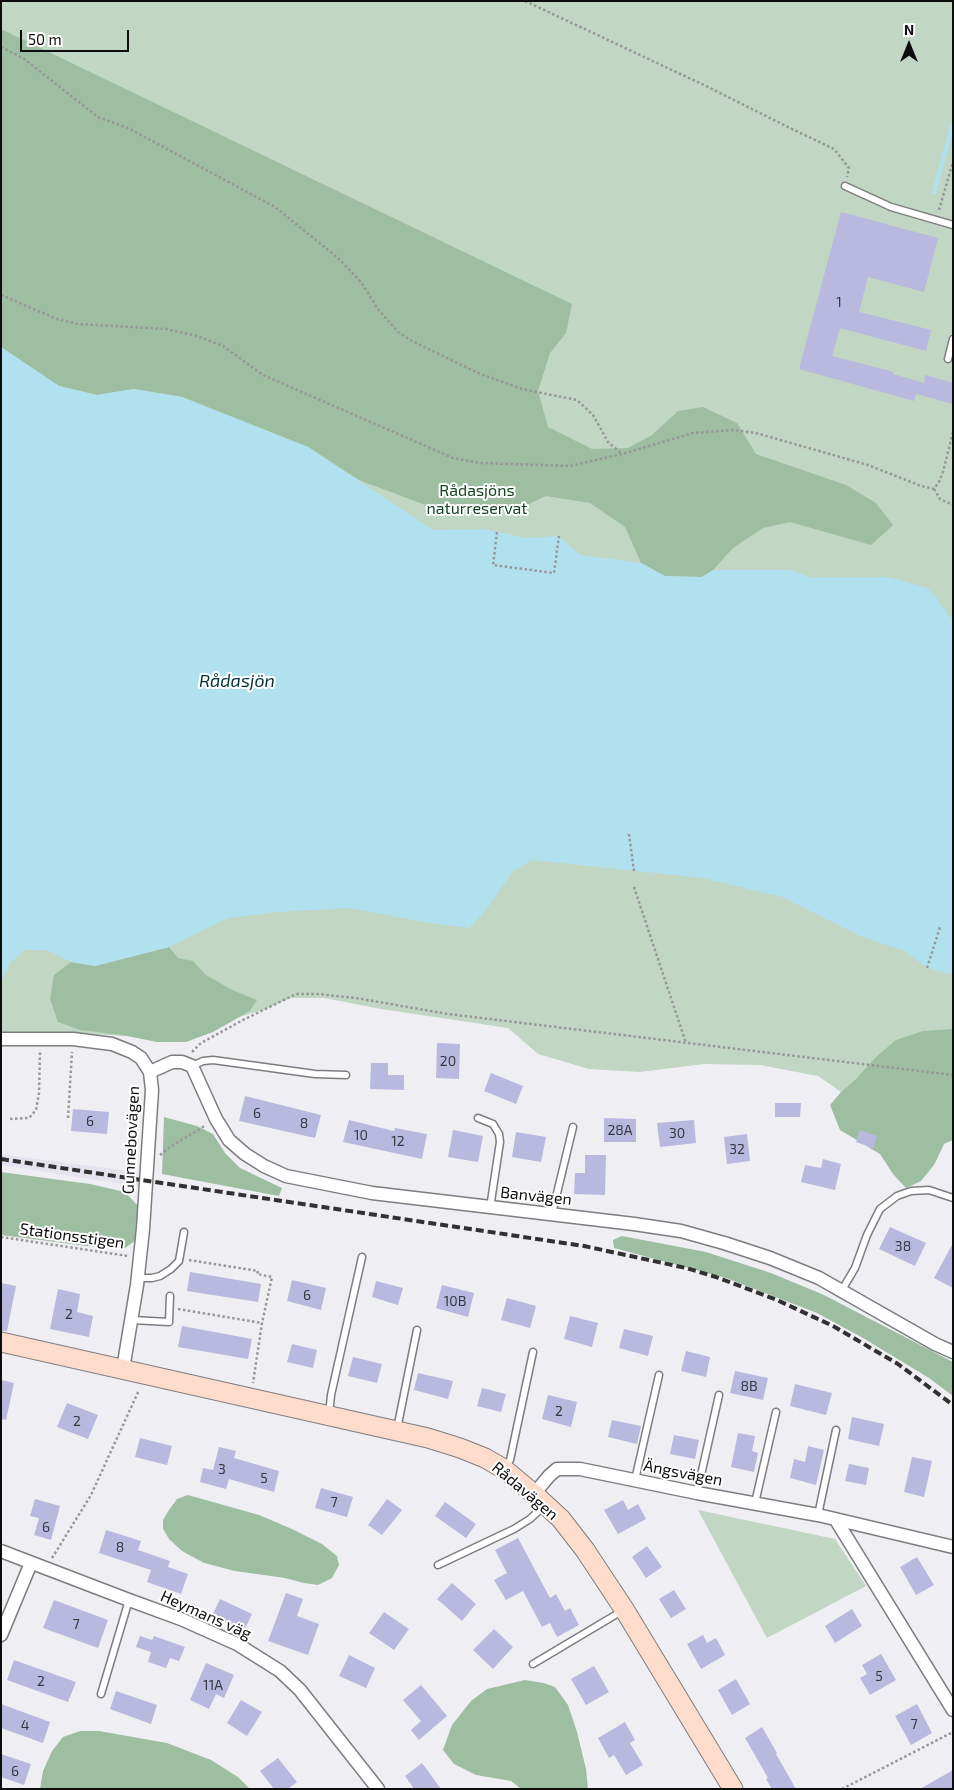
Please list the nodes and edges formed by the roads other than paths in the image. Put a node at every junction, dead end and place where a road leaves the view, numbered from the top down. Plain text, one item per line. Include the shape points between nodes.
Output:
1 (845, 186) road end
2 (953, 225) edge
3 (953, 339) edge
4 (948, 359) dead end
5 (1, 1039) edge
6 (187, 1064) junction
7 (150, 1072) junction
8 (346, 1075) dead end
9 (478, 1118) dead end
10 (573, 1127) dead end
11 (953, 1198) edge
12 (490, 1208) junction
13 (552, 1214) junction
14 (184, 1232) dead end
15 (362, 1257) dead end
16 (138, 1278) junction
17 (842, 1290) junction
18 (170, 1296) dead end
19 (132, 1320) junction
20 (417, 1330) dead end
21 (1, 1342) edge
22 (532, 1352) dead end
23 (953, 1352) edge
24 (123, 1369) junction
25 (659, 1375) dead end
26 (719, 1395) dead end
27 (776, 1412) dead end
28 (329, 1416) junction
29 (836, 1430) dead end
30 (396, 1432) junction
31 (504, 1469) junction
32 (635, 1480) junction
33 (696, 1493) junction
34 (540, 1499) junction
35 (755, 1503) junction
36 (818, 1515) junction
37 (836, 1520) junction
38 (953, 1546) edge
39 (1, 1550) edge
40 (31, 1563) junction
41 (438, 1565) dead end
42 (130, 1600) junction
43 (624, 1609) junction
44 (1, 1635) edge
45 (532, 1664) dead end
46 (101, 1694) dead end
47 (953, 1710) edge
48 (378, 1789) edge
49 (733, 1789) edge

1 - 2 lane via 891,206
3 - 4 lane
5 - 7 street, Gunnebovägen via 73,1039 120,1046 141,1058
6 - 7 street via 172,1062
6 - 8 lane via 212,1060 314,1074
6 - 12 street, Banvägen via 229,1140 264,1166 286,1176 372,1193
7 - 16 street, Gunnebovägen via 148,1166
9 - 12 lane via 493,1124 499,1134
10 - 13 lane
11 - 17 lane via 930,1190 911,1191 897,1196 880,1209
12 - 13 street, Banvägen
13 - 17 street, Banvägen via 698,1236 770,1258
14 - 16 lane via 179,1261 160,1276
15 - 28 lane
16 - 19 street, Gunnebovägen
17 - 23 street, Banvägen
18 - 19 lane via 169,1322
19 - 24 street, Gunnebovägen
20 - 30 lane
21 - 24 street, Rådavägen
22 - 31 lane via 510,1460
24 - 28 street, Rådavägen
25 - 32 lane
26 - 33 lane
27 - 35 lane
28 - 30 street, Rådavägen
29 - 36 lane
30 - 31 street, Rådavägen via 460,1448
31 - 34 street, Rådavägen
32 - 33 street, Ängsvägen
32 - 34 street, Ängsvägen via 580,1468 557,1469 549,1476
33 - 35 street, Ängsvägen
34 - 41 lane via 530,1519
34 - 43 street, Rådavägen via 561,1519 585,1550
35 - 36 street, Ängsvägen
36 - 37 street, Ängsvägen
37 - 38 street, Ängsvägen
37 - 47 street
39 - 40 street, Heymans väg
40 - 42 street, Heymans väg
40 - 44 street
42 - 46 lane
42 - 48 street, Heymans väg via 237,1644 280,1671 300,1690
43 - 45 lane
43 - 49 street, Rådavägen

